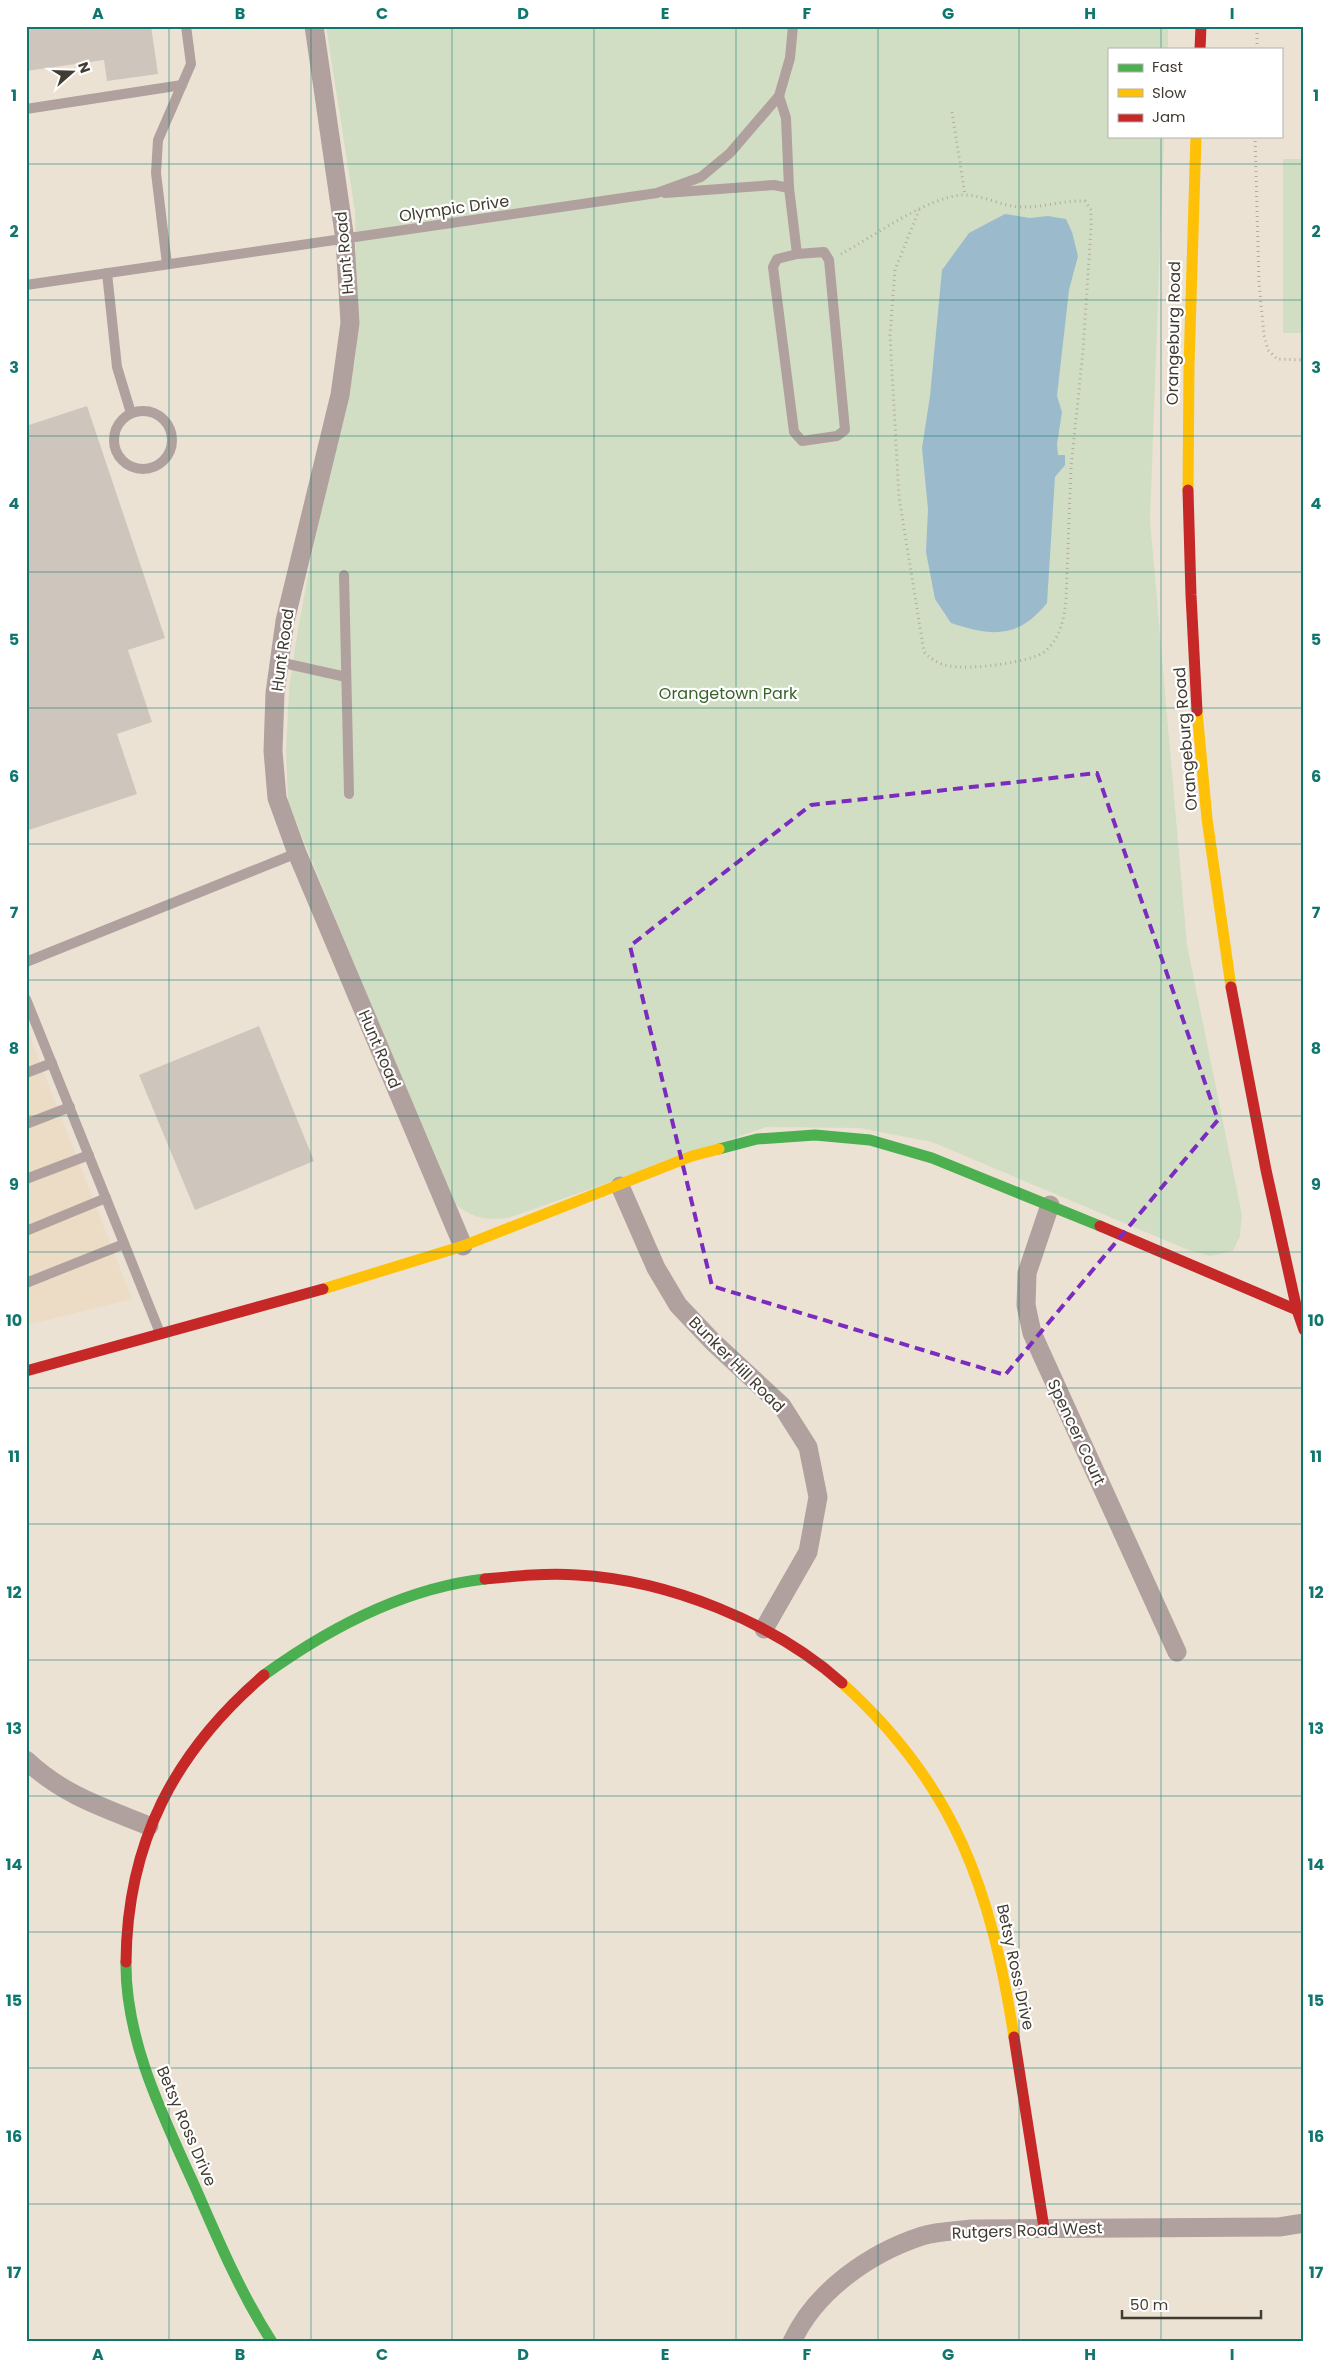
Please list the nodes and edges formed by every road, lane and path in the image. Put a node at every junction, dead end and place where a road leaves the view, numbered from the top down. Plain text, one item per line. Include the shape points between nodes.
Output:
1 (186, 26) edge
2 (314, 26) edge
3 (793, 26) edge
4 (1201, 26) edge
5 (1257, 26) edge
6 (1200, 48) edge
7 (1256, 48) edge
8 (182, 84) junction
9 (779, 96) junction
10 (26, 109) edge
11 (952, 112) dead end
12 (1196, 138) edge
13 (1255, 138) edge
14 (789, 188) junction
15 (657, 193) junction
16 (965, 195) junction
17 (919, 210) junction
18 (345, 240) junction
19 (797, 254) junction
20 (829, 260) junction
21 (167, 264) junction
22 (106, 273) junction
23 (26, 284) edge
24 (1304, 360) edge
25 (131, 413) junction
26 (344, 575) dead end
27 (279, 662) junction
28 (346, 677) junction
29 (349, 794) dead end
30 (297, 853) junction
31 (26, 962) edge
32 (26, 998) edge
33 (52, 1063) junction
34 (26, 1073) edge
35 (70, 1107) junction
36 (26, 1124) edge
37 (89, 1155) junction
38 (26, 1178) edge
39 (620, 1186) junction
40 (106, 1198) junction
41 (1050, 1204) junction
42 (26, 1231) edge
43 (124, 1244) junction
44 (463, 1246) junction
45 (26, 1283) edge
46 (1300, 1312) edge
47 (1304, 1330) edge
48 (160, 1334) junction
49 (26, 1371) edge
50 (764, 1629) junction
51 (1177, 1652) dead end
52 (26, 1760) edge
53 (148, 1826) junction
54 (1304, 2223) edge
55 (1044, 2228) junction
56 (272, 2342) edge
57 (792, 2342) edge

1 - 8 lane via 191,64
2 - 18 street, Hunt Road
3 - 9 lane, Olympic Drive via 790,58
4 - 6 street
5 - 7 path
8 - 10 lane
8 - 21 lane via 158,140 156,173
9 - 14 lane via 786,118
9 - 15 lane, Olympic Drive via 730,154 701,177
11 - 16 path
12 - 46 street, Orangeburg Road via 1186,448 1200,747 1236,1028 1264,1167
13 - 24 path via 1258,283 1264,336 1268,350 1277,359
14 - 15 lane via 774,185
14 - 19 lane
15 - 18 lane, Olympic Drive
16 - 17 path
16 - 17 path via 1020,207 1085,201 1090,210 1092,228 1071,468 1064,617 1051,645 1042,653 1022,660 962,668 932,660 924,652 899,497 890,335 895,270
17 - 20 path
18 - 21 lane, Olympic Drive
18 - 27 street, Hunt Road via 350,323 340,395 303,542
19 - 20 lane via 824,252
19 - 20 lane via 777,259 772,267 794,432 802,441 837,436 845,430
21 - 22 lane, Olympic Drive
22 - 23 lane, Olympic Drive
22 - 25 lane via 117,368
25 - 25 lane via 150,411 158,414 170,429 172,447 168,456 153,468 134,468 118,456 114,446 116,426
26 - 28 lane
27 - 28 lane
27 - 30 street, Hunt Road via 273,751 277,798
28 - 29 lane
30 - 31 lane
30 - 44 street, Hunt Road
32 - 33 lane
33 - 34 lane
33 - 35 lane
35 - 36 lane
35 - 37 lane
37 - 38 lane
37 - 40 lane
39 - 41 street via 692,1156 757,1139 815,1135 870,1140 932,1158
39 - 44 street
39 - 50 street, Bunker Hill Road via 656,1268 678,1305 712,1342 782,1406 808,1447 818,1497 808,1552
40 - 42 lane
40 - 43 lane
41 - 46 street
41 - 51 street, Spencer Court via 1027,1273 1026,1305 1032,1333
43 - 45 lane
43 - 48 lane
44 - 48 street via 374,1275
46 - 47 street, Orangeburg Road
48 - 49 street
50 - 53 street, Betsy Ross Drive via 680,1596 579,1575 522,1575 459,1583 401,1600 342,1623 290,1655 246,1690 206,1732 175,1776
50 - 55 street, Betsy Ross Drive via 817,1663 859,1697 900,1742 937,1794 969,1853 991,1915 1004,1972
52 - 53 street via 47,1780 84,1800
53 - 56 street, Betsy Ross Drive via 137,1864 129,1912 126,1968 134,2023 152,2088 243,2296
54 - 55 street, Rutgers Road West via 1279,2228
55 - 57 street, Rutgers Road West via 972,2228 923,2236 882,2254 830,2288 798,2328

